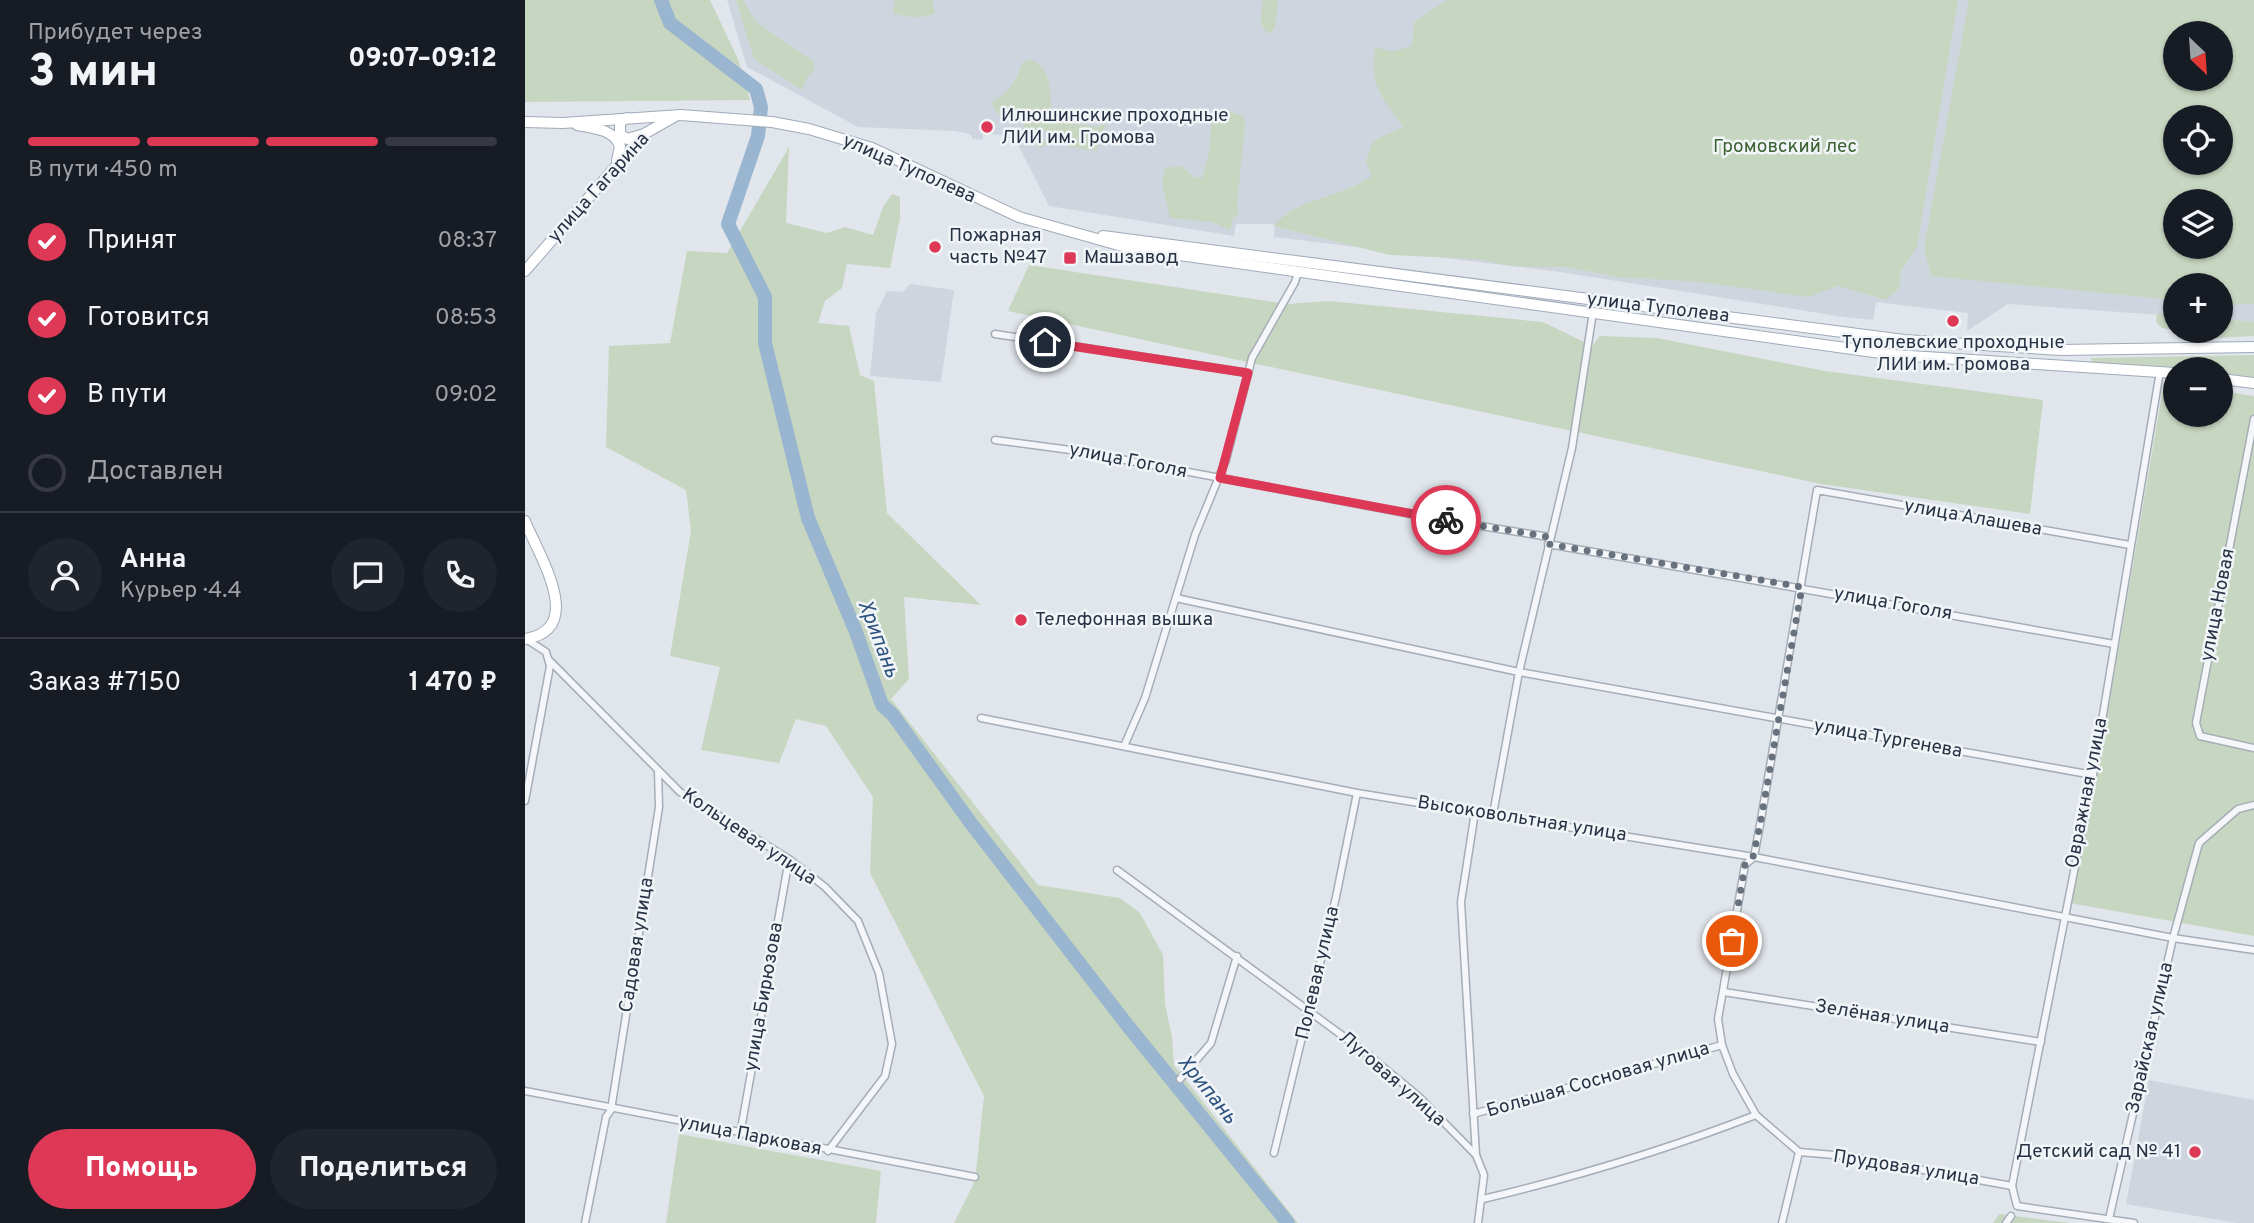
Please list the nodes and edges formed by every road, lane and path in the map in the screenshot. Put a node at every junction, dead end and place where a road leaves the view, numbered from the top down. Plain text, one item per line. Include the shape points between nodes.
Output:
1 (638, 115) junction
2 (681, 115) junction
3 (525, 122) edge
4 (563, 123) junction
5 (644, 134) junction
6 (617, 165) junction
7 (1064, 231) junction
8 (526, 266) edge
9 (1297, 272) junction
10 (1593, 312) junction
11 (995, 334) dead end
12 (2254, 347) edge
13 (2160, 371) junction
14 (2163, 371) edge
15 (1248, 373) junction
16 (2233, 380) edge
17 (2254, 383) edge
18 (2254, 419) edge
19 (995, 440) dead end
20 (1220, 478) junction
21 (525, 521) edge
22 (1548, 540) junction
23 (2130, 545) junction
24 (1802, 587) junction
25 (1176, 598) junction
26 (525, 639) edge
27 (2114, 644) junction
28 (549, 660) junction
29 (1519, 672) junction
30 (981, 718) dead end
31 (1778, 720) junction
32 (1125, 744) junction
33 (2254, 748) edge
34 (658, 771) junction
35 (2093, 775) junction
36 (1357, 793) junction
37 (525, 801) edge
38 (2254, 805) edge
39 (1475, 811) junction
40 (1493, 814) junction
41 (1753, 857) junction
42 (789, 859) junction
43 (1117, 870) dead end
44 (2063, 915) junction
45 (2173, 938) junction
46 (2254, 950) edge
47 (1237, 956) junction
48 (1724, 992) junction
49 (1309, 1009) junction
50 (2041, 1042) junction
51 (1722, 1045) junction
52 (1180, 1079) dead end
53 (525, 1091) edge
54 (611, 1110) junction
55 (1473, 1115) junction
56 (1756, 1115) junction
57 (740, 1135) junction
58 (828, 1151) junction
59 (1799, 1152) junction
60 (1274, 1153) dead end
61 (1476, 1155) junction
62 (975, 1177) dead end
63 (2012, 1185) junction
64 (1483, 1199) junction
65 (2011, 1216) dead end
66 (2109, 1219) junction
67 (585, 1223) edge
68 (1478, 1223) edge
69 (1782, 1223) edge
70 (2006, 1223) edge
71 (2133, 1223) edge

1 - 2 main road, улица Туполева
1 - 4 main road, улица Туполева
1 - 5 main road via 624,119 618,128 627,139
2 - 5 main road, улица Гагарина
2 - 7 main road, улица Туполева via 809,129 871,148 990,206
3 - 4 main road
4 - 6 main road via 600,129 613,136 620,146
5 - 6 main road, улица Гагарина
6 - 8 main road, улица Гагарина
7 - 9 main road, улица Туполева via 1129,248
7 - 12 main road, улица Туполева via 1905,340 2061,351
9 - 10 main road, улица Туполева
9 - 15 street
10 - 13 main road, улица Туполева via 1895,355
10 - 22 street via 1572,448
11 - 15 street
13 - 14 main road, улица Туполева
13 - 23 street, Овражная улица
15 - 20 street
16 - 17 main road
18 - 33 street, улица Новая via 2196,723 2200,736
19 - 20 street, улица Гоголя
20 - 22 street, улица Гоголя
20 - 25 street via 1195,536
21 - 26 main road via 558,612 546,633
22 - 24 street, улица Гоголя
22 - 29 street
23 - 24 street, улица Алашева via 1817,490
23 - 27 street, Овражная улица
24 - 27 street, улица Гоголя
24 - 31 street
25 - 29 street, улица Тургенева
25 - 32 street via 1145,698
26 - 28 street via 546,652
27 - 35 street, Овражная улица
28 - 34 street, Кольцевая улица
28 - 37 street
29 - 31 street, улица Тургенева
29 - 40 street
30 - 32 street, Высоковольтная улица
31 - 35 street, улица Тургенева
31 - 41 street
32 - 36 street, Высоковольтная улица
34 - 42 street, Кольцевая улица via 680,792
34 - 54 street, Садовая улица via 659,807
35 - 44 street, Овражная улица
36 - 39 street, Высоковольтная улица
36 - 49 street, Полевая улица
38 - 45 street, Зарайская улица via 2238,809 2199,843
39 - 40 street, Высоковольтная улица
39 - 55 street via 1461,902
40 - 41 street, Высоковольтная улица
41 - 44 street, Высоковольтная улица
41 - 48 street via 1745,865
42 - 57 street, улица Бирюзова
42 - 58 street, Кольцевая улица via 858,921 887,1004 893,1044 885,1076
43 - 47 street, Луговая улица
44 - 45 street, Высоковольтная улица
44 - 50 street, Овражная улица
45 - 46 street, Высоковольтная улица
45 - 66 street, Зарайская улица
47 - 49 street, Луговая улица
47 - 52 street via 1211,1043
48 - 50 street, Зелёная улица
48 - 51 street via 1718,1019
49 - 60 street, Полевая улица
49 - 61 street, Луговая улица via 1418,1096
50 - 63 street, Овражная улица
51 - 55 street, Большая Сосновая улица
51 - 56 street
53 - 54 street, улица Парковая
54 - 57 street, улица Парковая
54 - 67 street via 605,1117
55 - 61 street
56 - 59 street
56 - 64 street via 1669,1149
57 - 58 street, улица Парковая
58 - 62 street, улица Парковая
59 - 63 street, Прудовая улица
59 - 69 street
61 - 64 street via 1484,1175
63 - 66 street via 2014,1202 2024,1207
64 - 68 street
65 - 70 street
66 - 71 street

